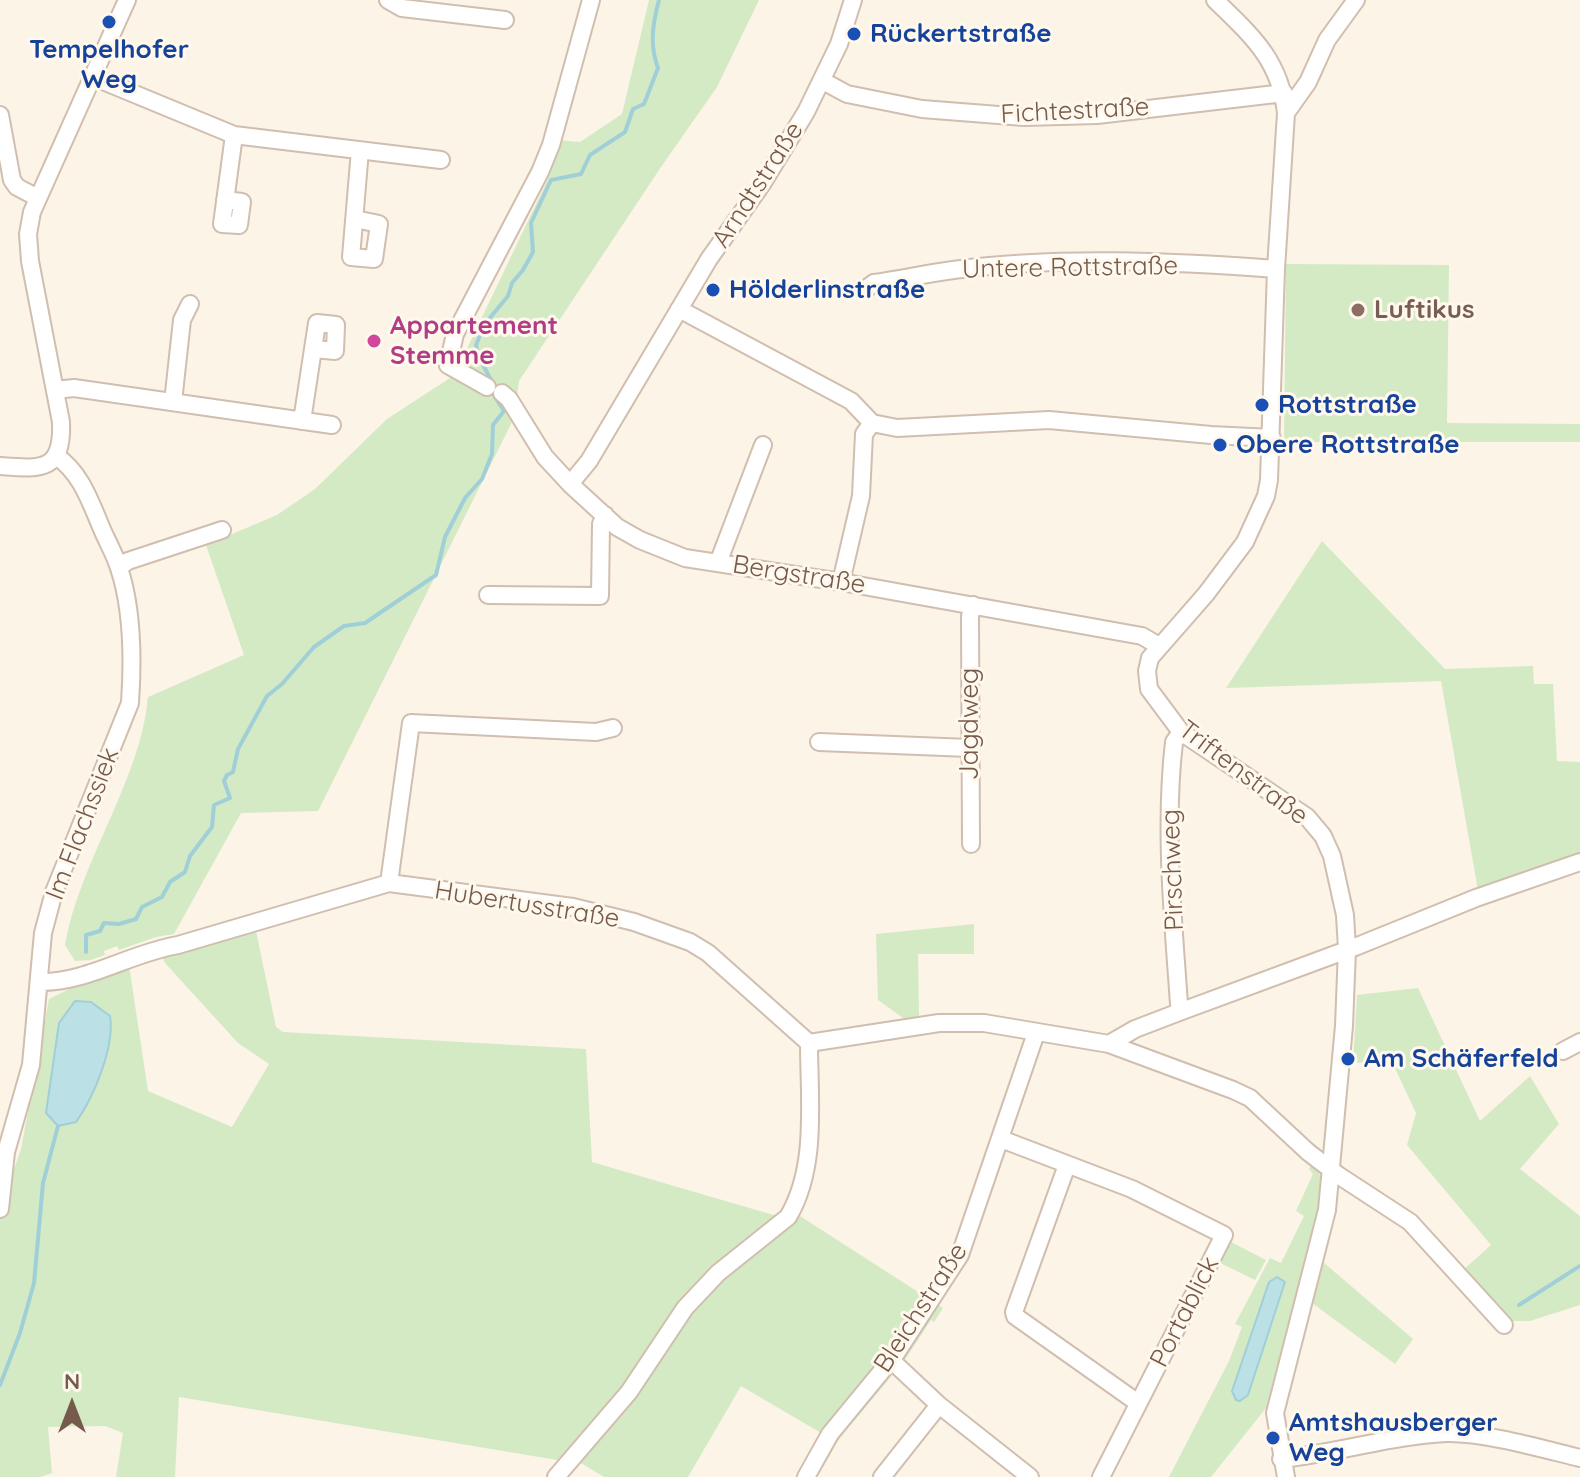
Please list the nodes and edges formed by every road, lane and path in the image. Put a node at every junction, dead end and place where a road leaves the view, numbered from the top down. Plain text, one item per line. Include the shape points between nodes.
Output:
1 (127, 0) edge
2 (388, 0) edge
3 (591, 0) edge
4 (853, 0) edge
5 (1215, 0) edge
6 (1356, 0) edge
7 (505, 20) dead end
8 (91, 76) junction
9 (823, 81) junction
10 (1284, 93) junction
11 (1286, 113) junction
12 (0, 115) edge
13 (234, 135) junction
14 (360, 150) junction
15 (441, 160) dead end
16 (38, 198) junction
17 (225, 200) dead end
18 (355, 219) dead end
19 (1276, 269) junction
20 (867, 288) dead end
21 (190, 304) dead end
22 (679, 309) junction
23 (314, 349) dead end
24 (55, 390) junction
25 (173, 402) junction
26 (302, 421) junction
27 (872, 423) junction
28 (332, 425) dead end
29 (1272, 438) junction
30 (763, 445) dead end
31 (56, 456) junction
32 (0, 466) edge
33 (570, 484) junction
34 (605, 515) junction
35 (222, 530) dead end
36 (718, 563) junction
37 (119, 567) junction
38 (841, 582) junction
39 (488, 595) dead end
40 (973, 605) junction
41 (1159, 646) junction
42 (613, 728) dead end
43 (1181, 732) junction
44 (819, 742) dead end
45 (969, 748) junction
46 (971, 844) dead end
47 (1580, 862) edge
48 (389, 883) junction
49 (1347, 949) junction
50 (39, 982) junction
51 (1182, 1011) junction
52 (1036, 1033) junction
53 (1580, 1042) edge
54 (809, 1043) junction
55 (1109, 1044) junction
56 (1563, 1051) dead end
57 (1001, 1139) junction
58 (1067, 1165) junction
59 (1332, 1170) junction
60 (0, 1209) edge
61 (1504, 1325) dead end
62 (891, 1360) junction
63 (1138, 1403) junction
64 (939, 1405) junction
65 (1580, 1458) edge
66 (1281, 1459) junction
67 (556, 1477) edge
68 (806, 1477) edge
69 (882, 1477) edge
70 (1030, 1477) edge
71 (1101, 1477) edge
72 (1286, 1477) edge

1 - 8 street
2 - 7 street via 402,8
3 - 33 street, Bergstraße via 551,145 455,334 448,365 509,399 545,457
4 - 9 street, Arndtstraße
5 - 10 street, Triftenstraße via 1267,54
6 - 11 street
8 - 13 street
8 - 16 street
9 - 10 street, Fichtestraße via 847,94 922,109 1024,117 1097,115
9 - 22 street, Arndtstraße
10 - 11 street, Triftenstraße
11 - 19 street, Triftenstraße
12 - 16 street via 12,180
13 - 14 street
13 - 17 street
14 - 15 street
14 - 18 street
16 - 24 street via 28,234 30,261
19 - 20 street, Untere Rottstraße via 1033,264 955,270
19 - 29 street, Triftenstraße
21 - 25 street via 182,320
22 - 27 street via 851,401
22 - 33 street, Arndtstraße
23 - 26 street
24 - 25 street
24 - 31 street via 62,436
25 - 26 street
26 - 28 street
27 - 29 street via 897,428 1049,420
27 - 38 street via 864,434 861,496
29 - 41 street, Triftenstraße via 1266,496 1245,542
30 - 36 street
31 - 32 street via 43,467
31 - 37 street, Im Flachssiek via 79,480
33 - 34 street, Bergstraße
34 - 36 street, Bergstraße via 640,540 685,558
34 - 39 street via 600,596
35 - 37 street
36 - 38 street, Bergstraße
37 - 50 street, Im Flachssiek via 129,626 130,703 54,892 43,933
38 - 40 street, Bergstraße
40 - 41 street, Bergstraße via 1142,636
40 - 45 street, Jagdweg
41 - 43 street, Triftenstraße via 1150,658 1149,689
42 - 48 street via 596,732 411,723
43 - 49 street, Triftenstraße via 1307,817 1323,836 1341,889
43 - 51 street, Pirschweg via 1174,742 1170,832
44 - 45 street
45 - 46 street, Jagdweg
47 - 49 street
48 - 50 street, Hubertusstraße via 143,952 62,982
48 - 54 street, Hubertusstraße via 573,907 690,942
49 - 51 street
49 - 59 street, Triftenstraße
50 - 60 street, Im Flachssiek via 31,1065 6,1152
51 - 55 street
52 - 54 street via 984,1023 939,1023
52 - 55 street
52 - 57 street, Bleichstraße
53 - 56 street
54 - 67 street via 808,1146 796,1204 788,1217 718,1273 685,1308 629,1392
55 - 59 street via 1250,1098
57 - 58 street, Portablick
57 - 62 street, Bleichstraße via 960,1255
58 - 63 street via 1015,1316
58 - 63 street, Portablick via 1132,1189 1224,1235
59 - 61 street via 1410,1222
59 - 66 street, Triftenstraße via 1327,1210 1275,1413
62 - 64 street
62 - 68 street, Bleichstraße via 830,1434
63 - 71 street, Portablick
64 - 69 street
64 - 70 street
65 - 66 street via 1450,1433
66 - 72 street

